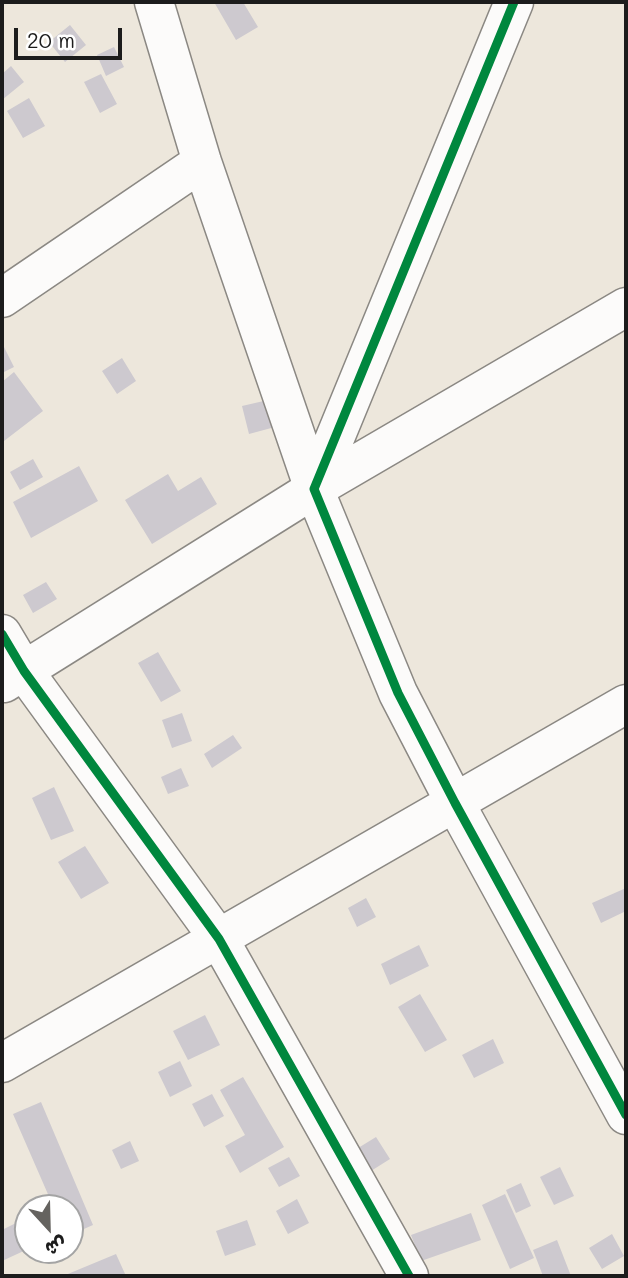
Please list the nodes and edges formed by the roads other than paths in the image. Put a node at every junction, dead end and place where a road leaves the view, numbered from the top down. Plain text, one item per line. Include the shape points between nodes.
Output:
1 (154, 2) edge
2 (514, 2) edge
3 (202, 162) junction
4 (2, 298) edge
5 (626, 307) edge
6 (314, 489) junction
7 (2, 634) edge
8 (13, 677) edge
9 (626, 704) edge
10 (455, 803) junction
11 (219, 939) junction
12 (2, 1063) edge
13 (626, 1115) edge
14 (409, 1276) edge

1 - 3 street
2 - 6 street
3 - 4 street
3 - 6 street
5 - 6 street
6 - 8 street
6 - 10 street via 398,693
7 - 8 street
8 - 11 street
9 - 10 street
10 - 11 street
10 - 13 street
11 - 12 street
11 - 14 street

